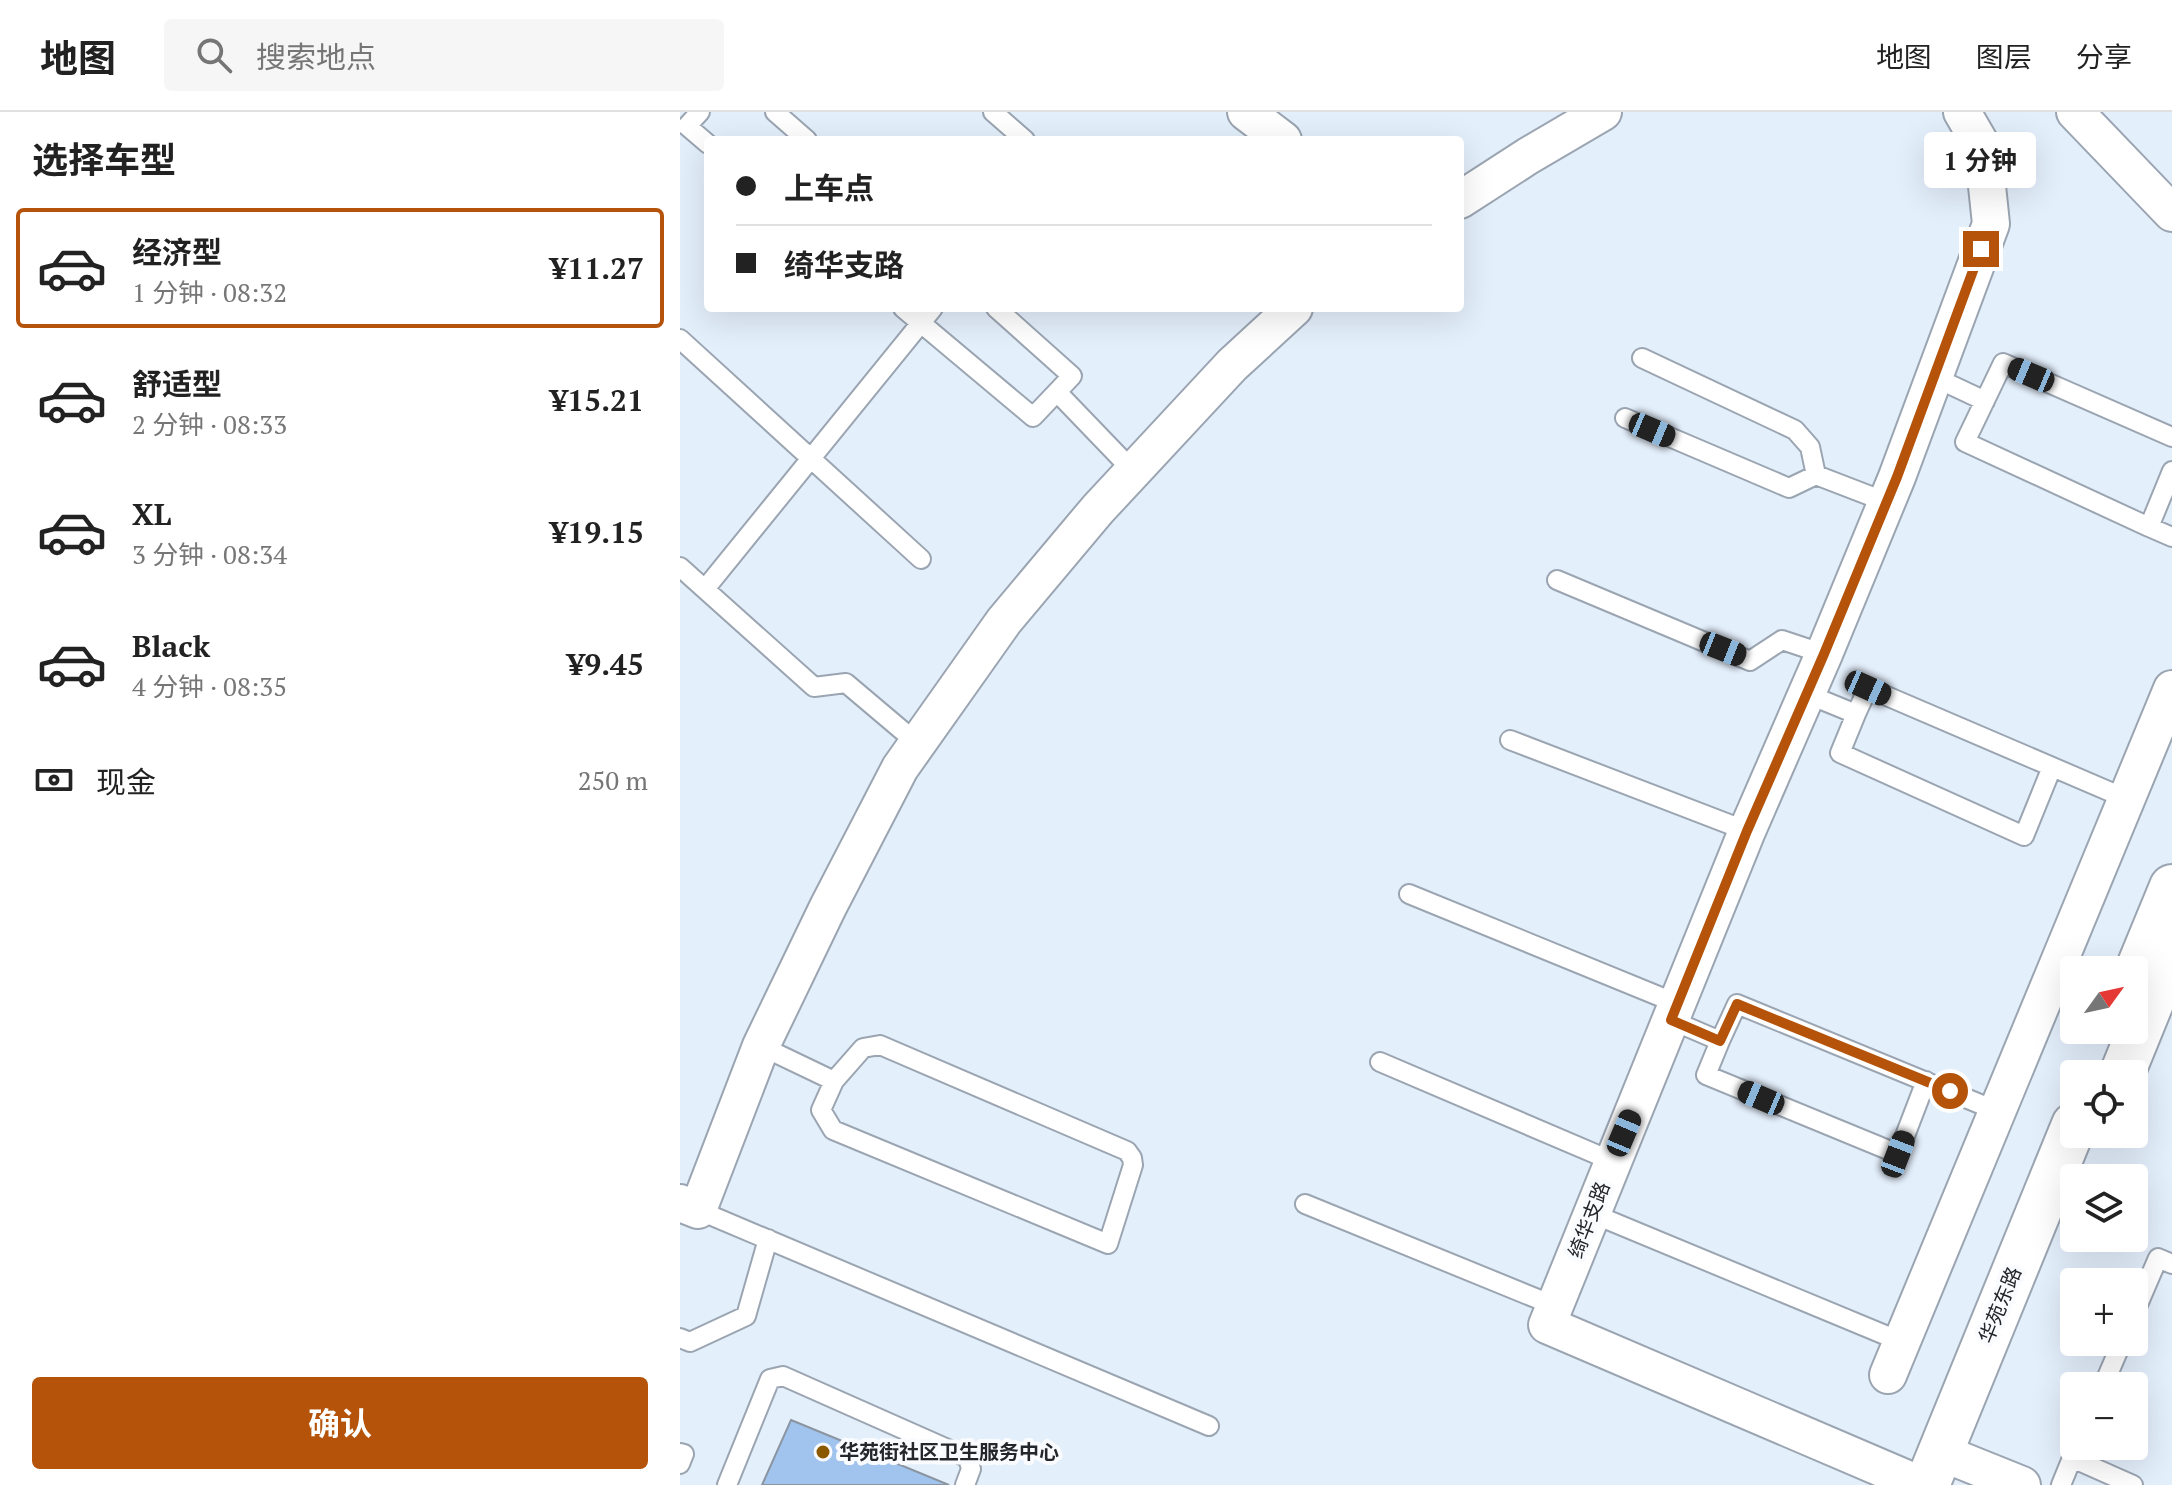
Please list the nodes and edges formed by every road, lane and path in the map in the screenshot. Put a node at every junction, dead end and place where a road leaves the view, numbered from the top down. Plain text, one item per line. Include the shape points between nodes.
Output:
1 (700, 112) edge
2 (775, 112) edge
3 (993, 112) edge
4 (1246, 112) edge
5 (1603, 112) edge
6 (1962, 112) edge
7 (2075, 112) edge
8 (683, 124) edge
9 (802, 136) edge
10 (1020, 136) edge
11 (1278, 136) edge
12 (704, 141) edge
13 (1464, 197) edge
14 (2172, 213) edge
15 (908, 312) edge
16 (930, 312) edge
17 (1000, 312) edge
18 (1290, 312) edge
19 (921, 323) junction
20 (680, 339) edge
21 (1642, 358) dead end
22 (1934, 377) junction
23 (1057, 392) junction
24 (1985, 401) junction
25 (1625, 418) dead end
26 (2172, 437) edge
27 (811, 458) junction
28 (1133, 471) junction
29 (2172, 471) edge
30 (1816, 475) junction
31 (1886, 502) junction
32 (2149, 527) junction
33 (2172, 537) edge
34 (921, 559) dead end
35 (680, 567) edge
36 (1557, 580) dead end
37 (705, 589) junction
38 (1824, 654) junction
39 (2172, 689) edge
40 (1807, 694) junction
41 (1856, 714) junction
42 (1510, 740) dead end
43 (917, 743) junction
44 (2052, 767) junction
45 (2127, 799) junction
46 (1747, 831) junction
47 (2172, 887) edge
48 (1409, 894) dead end
49 (2172, 951) edge
50 (2144, 956) edge
51 (1674, 1012) junction
52 (1720, 1041) junction
53 (761, 1046) junction
54 (2128, 1060) edge
55 (1380, 1062) dead end
56 (834, 1081) junction
57 (1926, 1081) junction
58 (1997, 1111) junction
59 (2065, 1148) edge
60 (1612, 1161) junction
61 (1305, 1204) dead end
62 (689, 1207) edge
63 (1591, 1213) junction
64 (2060, 1220) edge
65 (768, 1239) junction
66 (2172, 1264) edge
67 (2148, 1281) edge
68 (1555, 1306) junction
69 (680, 1338) edge
70 (1902, 1342) junction
71 (1888, 1375) dead end
72 (1209, 1426) dead end
73 (680, 1453) edge
74 (2071, 1460) edge
75 (2088, 1460) edge
76 (680, 1464) edge
77 (1941, 1473) edge
78 (727, 1485) edge
79 (965, 1485) edge
80 (2022, 1485) edge
81 (2061, 1485) edge
82 (2133, 1485) edge

1 - 8 lane
2 - 9 lane
3 - 10 lane
4 - 11 street
5 - 13 street
6 - 22 street, 绮华支路 via 1983,148 1991,224
7 - 14 street
8 - 12 lane
15 - 19 lane
16 - 19 lane
17 - 23 lane via 1072,376
18 - 28 street
19 - 23 lane via 1033,417
19 - 27 lane
20 - 27 lane
21 - 30 lane via 1795,430 1810,447
22 - 24 lane
22 - 31 street, 绮华支路
23 - 28 lane
24 - 26 lane via 2003,363
24 - 32 lane via 1965,442
25 - 30 lane via 1789,488
27 - 34 lane
27 - 37 lane
28 - 43 street via 1004,621
29 - 32 lane
30 - 31 lane
31 - 38 street, 绮华支路
32 - 33 lane
35 - 37 lane
36 - 38 lane via 1750,661 1782,640
37 - 43 lane via 814,687 846,683
38 - 40 street, 绮华支路
39 - 45 street
40 - 41 lane
40 - 46 street, 绮华支路
41 - 44 lane via 1868,688
41 - 44 lane via 1840,753 2024,836
42 - 46 lane
43 - 53 street via 828,907
44 - 45 lane
45 - 58 street
46 - 51 street, 绮华支路
47 - 50 street
48 - 51 lane
49 - 54 street
51 - 52 lane
51 - 60 street, 绮华支路
52 - 57 lane via 1737,1004
52 - 57 lane via 1706,1075 1898,1154
53 - 56 lane
53 - 62 street
55 - 60 lane
56 - 56 lane via 863,1048 880,1045 1127,1151 1133,1165 1108,1244 833,1130 821,1110
57 - 58 lane
58 - 70 street
59 - 77 street, 华苑东路
60 - 63 street, 绮华支路
61 - 68 lane
62 - 65 lane
63 - 68 street, 绮华支路
63 - 70 lane
64 - 77 street, 华苑东路
65 - 69 lane via 746,1316 690,1342
65 - 72 lane
66 - 67 lane via 2158,1258
68 - 77 street via 1547,1325
70 - 71 street
73 - 76 lane
74 - 81 lane
75 - 82 lane
77 - 80 street
78 - 79 lane via 770,1379 783,1376 968,1458 971,1469

